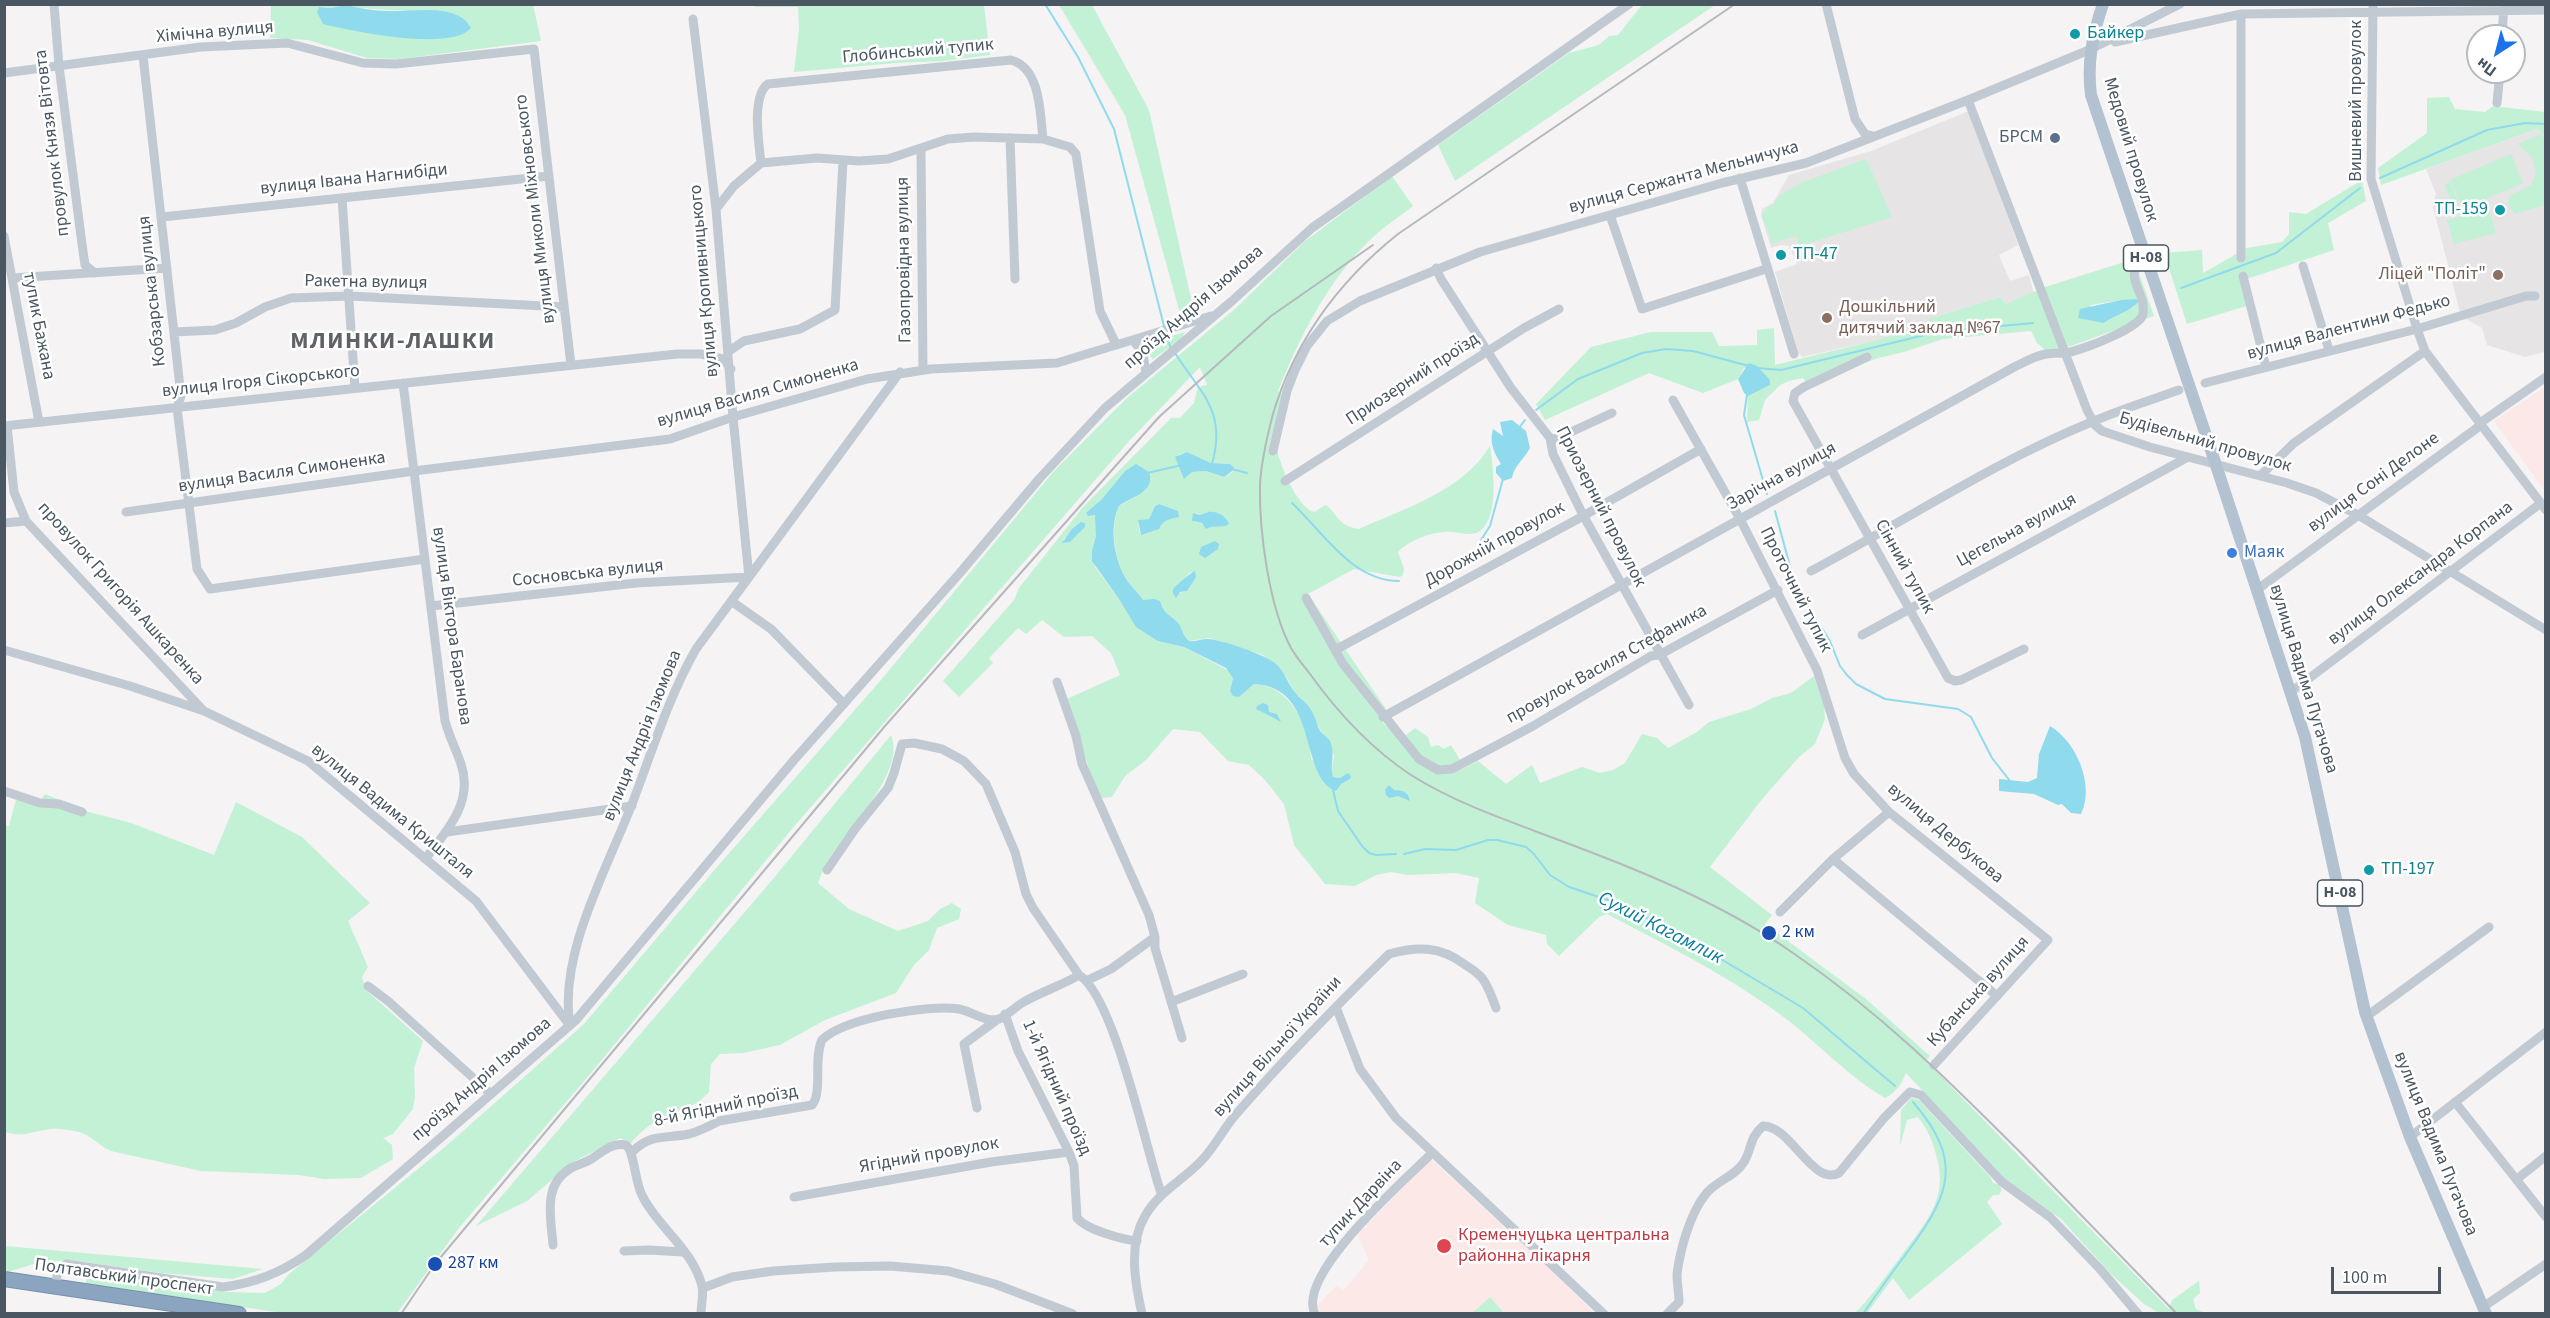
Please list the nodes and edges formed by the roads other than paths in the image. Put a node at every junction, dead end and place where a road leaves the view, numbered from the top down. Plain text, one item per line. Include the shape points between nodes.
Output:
1 (54, 4) edge
2 (1629, 4) edge
3 (1826, 4) edge
4 (2103, 4) edge
5 (2180, 4) edge
6 (2373, 8) edge
7 (2503, 8) edge
8 (2546, 10) edge
9 (2241, 14) junction
10 (693, 19) dead end
11 (2502, 24) edge
12 (534, 49) joint
13 (2090, 50) junction
14 (143, 56) junction
15 (59, 66) junction
16 (4, 73) edge
17 (2499, 84) edge
18 (1968, 100) junction
19 (2498, 103) dead end
20 (1873, 136) junction
21 (1010, 138) junction
22 (1043, 139) junction
23 (921, 149) junction
24 (843, 161) junction
25 (761, 163) junction
26 (549, 176) junction
27 (1740, 178) junction
28 (342, 198) junction
29 (716, 209) junction
30 (1610, 215) junction
31 (162, 217) junction
32 (4, 236) edge
33 (2144, 254) junction
34 (2241, 258) dead end
35 (2303, 266) dead end
36 (167, 268) junction
37 (1436, 268) junction
38 (1766, 269) junction
39 (95, 273) junction
40 (2242, 276) dead end
41 (1015, 279) dead end
42 (10, 282) edge
43 (2540, 295) edge
44 (349, 296) junction
45 (564, 307) junction
46 (1559, 309) dead end
47 (1216, 314) junction
48 (2417, 329) junction
49 (174, 332) junction
50 (1133, 340) junction
51 (1116, 345) junction
52 (2329, 350) junction
53 (729, 351) junction
54 (1488, 351) junction
55 (2425, 351) junction
56 (2065, 353) junction
57 (1794, 354) dead end
58 (1867, 357) dead end
59 (571, 365) junction
60 (2266, 367) junction
61 (731, 369) junction
62 (923, 370) junction
63 (900, 372) junction
64 (1146, 373) junction
65 (2546, 377) edge
66 (403, 383) junction
67 (2205, 383) dead end
68 (355, 388) junction
69 (2179, 390) dead end
70 (1673, 400) dead end
71 (177, 408) junction
72 (1612, 413) dead end
73 (733, 417) junction
74 (2093, 421) junction
75 (39, 422) junction
76 (2480, 424) junction
77 (6, 426) edge
78 (1550, 438) junction
79 (1701, 449) junction
80 (1272, 451) dead end
81 (2188, 458) junction
82 (2216, 465) junction
83 (1831, 469) junction
84 (414, 471) junction
85 (2260, 476) junction
86 (1285, 481) dead end
87 (190, 503) junction
88 (2543, 507) edge
89 (126, 512) dead end
90 (1582, 515) junction
91 (2358, 515) junction
92 (1740, 519) junction
93 (26, 521) junction
94 (4, 523) edge
95 (1870, 539) junction
96 (425, 559) junction
97 (1811, 571) dead end
98 (2451, 572) junction
99 (749, 577) junction
100 (1620, 585) junction
101 (2258, 589) junction
102 (1778, 590) junction
103 (1306, 598) dead end
104 (731, 601) junction
105 (431, 606) junction
106 (1910, 609) junction
107 (2546, 630) edge
108 (1862, 634) dead end
109 (2024, 649) dead end
110 (4, 650) edge
111 (1335, 650) junction
112 (1659, 655) junction
113 (1817, 670) joint
114 (1057, 682) dead end
115 (2291, 692) junction
116 (844, 704) junction
117 (1689, 705) dead end
118 (204, 711) junction
119 (1383, 717) junction
120 (4, 791) edge
121 (632, 806) junction
122 (82, 812) dead end
123 (1889, 812) junction
124 (447, 832) junction
125 (425, 859) junction
126 (1833, 859) junction
127 (827, 870) dead end
128 (1780, 912) dead end
129 (2489, 927) dead end
130 (1155, 936) junction
131 (2048, 940) joint
132 (1243, 974) dead end
133 (1079, 975) junction
134 (1088, 980) junction
135 (368, 986) dead end
136 (1997, 996) junction
137 (1171, 1002) junction
138 (1336, 1007) junction
139 (1496, 1008) dead end
140 (2367, 1016) junction
141 (1002, 1017) junction
142 (570, 1025) junction
143 (2546, 1032) edge
144 (1182, 1038) dead end
145 (1934, 1065) dead end
146 (491, 1094) junction
147 (2455, 1102) junction
148 (977, 1107) dead end
149 (2410, 1137) junction
150 (632, 1152) junction
151 (1069, 1152) junction
152 (1431, 1154) junction
153 (2546, 1156) edge
154 (2517, 1179) junction
155 (1161, 1193) junction
156 (794, 1197) dead end
157 (2546, 1217) edge
158 (1137, 1241) junction
159 (553, 1245) dead end
160 (624, 1251) dead end
161 (683, 1252) junction
162 (2546, 1264) edge
163 (4, 1279) edge
164 (55, 1287) junction
165 (703, 1288) junction
166 (2484, 1310) edge
167 (239, 1314) edge
168 (700, 1314) edge
169 (1073, 1314) edge
170 (1142, 1314) edge
171 (1314, 1314) edge
172 (1604, 1314) edge
173 (1667, 1314) edge
174 (2138, 1314) edge

1 - 15 street, провулок Князя Вітовта
2 - 47 street, проїзд Андрія Ізюмова via 1312,228
3 - 20 street via 1856,119 1865,134
4 - 13 main road, Н-08
5 - 13 street, вулиця Сержанта Мельничука
6 - 7 street
6 - 9 street
6 - 48 street, Вишневий провулок via 2371,179
7 - 8 street
7 - 11 street
9 - 13 street
9 - 34 street
10 - 29 street, вулиця Кропивницького
12 - 14 street, Хімічна вулиця via 396,64 363,63 286,43 201,47
12 - 26 street, вулиця Миколи Міхновського
13 - 18 street, вулиця Сержанта Мельничука
13 - 33 main road, Медовий провулок / Н-08 via 2091,95
14 - 15 street, Хімічна вулиця
14 - 31 street, Кобзарська вулиця
15 - 16 street, Хімічна вулиця
15 - 39 street, провулок Князя Вітовта via 85,265
17 - 19 street
18 - 20 street, вулиця Сержанта Мельничука
18 - 56 street, Будівельний провулок
20 - 27 street, вулиця Сержанта Мельничука via 1806,163
21 - 22 street, Газопровідна вулиця
21 - 23 street, Газопровідна вулиця via 948,139
21 - 41 street
22 - 25 street, Глобинський тупик via 1035,88 1022,65 1011,60 768,84 762,88 758,110
22 - 51 street via 1070,147 1076,154 1100,311
23 - 24 street, Газопровідна вулиця via 888,159
23 - 62 street, Газопровідна вулиця
24 - 25 street, Газопровідна вулиця via 817,158
24 - 53 street via 835,310 800,329 744,341
25 - 29 street via 734,186
26 - 28 street, вулиця Івана Нагнибіди
26 - 45 street, вулиця Миколи Міхновського
27 - 30 street, вулиця Сержанта Мельничука
27 - 38 street
28 - 31 street, вулиця Івана Нагнибіди
28 - 44 street
29 - 53 street, вулиця Кропивницького
30 - 37 street, вулиця Сержанта Мельничука
30 - 38 street via 1642,309
31 - 36 street, Кобзарська вулиця
32 - 42 street, тупик Бажана
33 - 56 street, Зарічна вулиця via 2133,273 2143,304 2142,319 2117,334
33 - 82 main road, Медовий провулок / Н-08
35 - 52 street
36 - 39 street
36 - 49 street, Кобзарська вулиця
37 - 54 street, Приозерний провулок
37 - 80 street, вулиця Сержанта Мельничука via 1360,301 1319,329 1295,370
38 - 57 street
39 - 42 street
40 - 60 street
42 - 75 street, тупик Бажана
43 - 48 street, вулиця Валентини Федько
44 - 45 street, Ракетна вулиця
44 - 49 street, Ракетна вулиця via 291,298 215,330
44 - 68 street
45 - 59 street, вулиця Миколи Міхновського
46 - 54 street, Приозерний проїзд
47 - 50 street, вулиця Василя Симоненка
47 - 64 street, проїзд Андрія Ізюмова
48 - 52 street, вулиця Валентини Федько
48 - 55 street, Вишневий провулок
49 - 71 street, Кобзарська вулиця via 181,396
50 - 51 street, вулиця Василя Симоненка
50 - 64 street via 1143,354
51 - 62 street, вулиця Василя Симоненка via 1057,363
52 - 60 street, вулиця Валентини Федько
53 - 61 street, вулиця Кропивницького
54 - 78 street, Приозерний провулок
54 - 86 street, Приозерний проїзд
55 - 76 street, Вишневий провулок
55 - 85 street via 2294,442
56 - 74 street, Будівельний провулок
56 - 83 street, Зарічна вулиця via 2039,355 2016,366
58 - 83 street, Сінний тупик via 1804,387 1793,397
59 - 61 street, вулиця Ігоря Сікорського via 701,354 723,359
59 - 66 street, вулиця Ігоря Сікорського
60 - 67 street, вулиця Валентини Федько
61 - 73 street, вулиця Кропивницького
62 - 63 street, вулиця Василя Симоненка
63 - 73 street, вулиця Василя Симоненка
63 - 99 street, вулиця Андрія Ізюмова
64 - 116 street, проїзд Андрія Ізюмова via 1105,408 1046,471
65 - 76 street, вулиця Соні Делоне
66 - 68 street, вулиця Ігоря Сікорського
66 - 84 street, вулиця Віктора Баранова
68 - 71 street, вулиця Ігоря Сікорського
69 - 74 street
70 - 79 street, Проточний тупик
71 - 75 street, вулиця Ігоря Сікорського
71 - 87 street, Кобзарська вулиця
72 - 78 street via 1556,440
73 - 84 street, вулиця Василя Симоненка via 670,439
73 - 99 street, вулиця Кропивницького
74 - 81 street, Будівельний провулок via 2102,431
74 - 95 street via 1993,470
75 - 77 street, вулиця Ігоря Сікорського
76 - 88 street, Вишневий провулок
76 - 91 street, вулиця Соні Делоне
77 - 93 street, провулок Григорія Ашкаренка via 14,492
78 - 90 street, Приозерний провулок via 1553,454
79 - 90 street, Дорожній провулок
79 - 92 street, Проточний тупик
81 - 82 street, Будівельний провулок
81 - 106 street, Цегельна вулиця
82 - 85 street, Будівельний провулок
82 - 101 main road, вулиця Вадима Пугачова / Н-08
83 - 92 street, Зарічна вулиця
83 - 95 street, Сінний тупик
84 - 87 street, вулиця Василя Симоненка
84 - 96 street, вулиця Віктора Баранова
85 - 91 street, Будівельний провулок via 2316,492
87 - 89 street, вулиця Василя Симоненка
87 - 96 street, Кобзарська вулиця via 197,568 210,589
88 - 98 street, вулиця Олександра Корпана
90 - 100 street, Приозерний провулок
90 - 111 street, Дорожній провулок
91 - 98 street, Будівельний провулок
91 - 101 street, вулиця Соні Делоне
92 - 100 street, Зарічна вулиця
92 - 102 street, Проточний тупик
93 - 94 street
93 - 118 street, провулок Григорія Ашкаренка
95 - 97 street
95 - 106 street, Сінний тупик
96 - 105 street, вулиця Віктора Баранова
98 - 107 street, Будівельний провулок
98 - 115 street, вулиця Олександра Корпана
99 - 104 street, вулиця Андрія Ізюмова
99 - 105 street, Сосновська вулиця via 636,583
100 - 112 street, Приозерний провулок
100 - 119 street, Зарічна вулиця
101 - 115 main road, вулиця Вадима Пугачова / Н-08
102 - 112 street, провулок Василя Стефаника
102 - 113 street, Проточний тупик
103 - 111 street
104 - 116 street via 771,629
104 - 121 street, вулиця Андрія Ізюмова via 688,662
105 - 124 street, вулиця Віктора Баранова via 445,721 464,784 460,810
106 - 108 street, Цегельна вулиця
106 - 109 street, Сінний тупик via 1948,678 1955,681
110 - 118 street, вулиця Вадима Кришталя
111 - 119 street
112 - 117 street, Приозерний провулок
112 - 119 street, провулок Василя Стефаника via 1452,769 1438,770 1419,759
113 - 123 street, вулиця Дербукова via 1845,758 1854,774
114 - 130 street via 1082,764
115 - 140 main road, вулиця Вадима Пугачова / Н-08 via 2305,736
116 - 142 street, проїзд Андрія Ізюмова
118 - 125 street, вулиця Вадима Кришталя via 308,761
120 - 122 street
121 - 124 street
121 - 142 street, вулиця Андрія Ізюмова via 578,938 568,986
123 - 126 street
123 - 131 street, вулиця Дербукова
124 - 125 street, вулиця Віктора Баранова
125 - 142 street, вулиця Вадима Кришталя via 476,901
126 - 128 street
126 - 136 street
127 - 133 street via 888,788 900,746 905,742 942,749 964,761 986,784 1015,852 1026,894
129 - 140 street
130 - 134 street via 1111,969
130 - 137 street
131 - 136 street, Кубанська вулиця
132 - 137 street
133 - 134 street
133 - 141 street via 1023,1002
134 - 155 street via 1124,1060
135 - 146 street
136 - 145 street, Кубанська вулиця
137 - 144 street
138 - 139 street, вулиця Вільної України via 1389,954 1426,947 1447,953 1478,974
138 - 152 street via 1360,1069 1396,1118
138 - 155 street, вулиця Вільної України via 1236,1114 1203,1160
140 - 149 main road, вулиця Вадима Пугачова / Н-08
141 - 148 street via 964,1044
141 - 150 street, 8-й Ягідний проїзд via 990,1019 962,1009 925,1008 862,1020 822,1040 812,1105 719,1121 688,1134 643,1141
141 - 151 street, 1-й Ягідний проїзд
142 - 146 street, проїзд Андрія Ізюмова
143 - 147 street
146 - 164 street, проїзд Андрія Ізюмова via 285,1269 246,1284 223,1287 66,1264 58,1270
147 - 149 street
147 - 154 street
149 - 166 main road, вулиця Вадима Пугачова / Н-08
150 - 159 street via 626,1145 613,1145 572,1167 556,1181 550,1203
150 - 161 street via 633,1171 645,1202
151 - 156 street, Ягідний провулок via 991,1161
151 - 158 street, 1-й Ягідний проїзд via 1074,1166 1077,1218 1092,1228
152 - 171 street, тупик Дарвіна via 1335,1253 1318,1280 1313,1296
152 - 172 street
153 - 154 street
154 - 157 street
155 - 158 street, вулиця Вільної України via 1144,1217
158 - 170 street, вулиця Вільної України via 1134,1272
160 - 161 street
161 - 165 street
162 - 166 street
163 - 164 highway, Полтавський проспект
164 - 167 highway, Полтавський проспект
165 - 168 street
165 - 169 street via 732,1277 773,1271 890,1266 948,1271
173 - 174 street via 1679,1302 1677,1274 1694,1215 1705,1195 1745,1162 1749,1145 1763,1126 1774,1128 1816,1168 1832,1176 1839,1173 1910,1092 1921,1095 2002,1182 2050,1217

